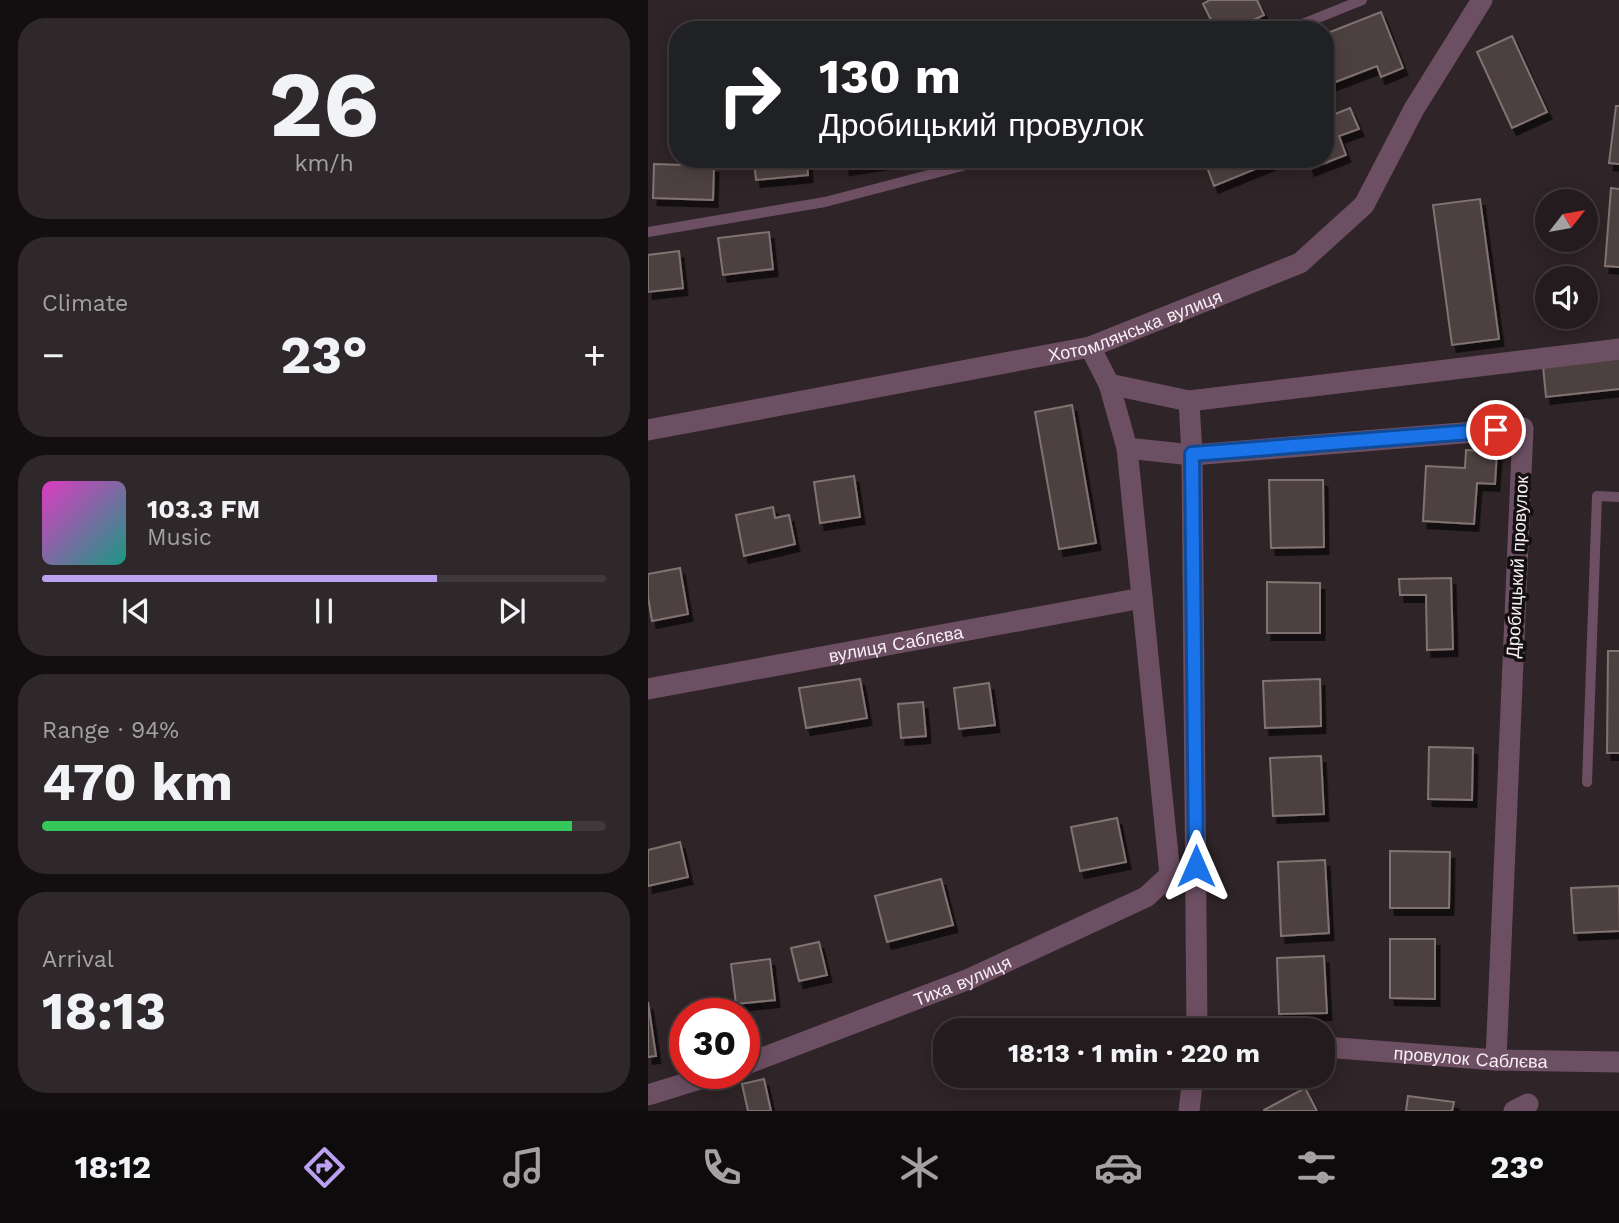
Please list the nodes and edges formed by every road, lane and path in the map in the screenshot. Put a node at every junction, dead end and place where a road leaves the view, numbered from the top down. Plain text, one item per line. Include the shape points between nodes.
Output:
1 (1362, 0) edge
2 (1482, 0) edge
3 (1310, 21) edge
4 (948, 168) edge
5 (648, 232) edge
6 (1090, 347) junction
7 (1619, 349) edge
8 (1109, 384) junction
9 (1189, 401) junction
10 (648, 430) edge
11 (1127, 448) junction
12 (1192, 454) junction
13 (1619, 497) edge
14 (1142, 597) junction
15 (648, 689) edge
16 (1588, 782) dead end
17 (1197, 1018) edge
18 (1335, 1048) edge
19 (760, 1059) edge
20 (1496, 1060) junction
21 (1619, 1062) edge
22 (669, 1088) edge
23 (1192, 1088) edge
24 (648, 1095) edge
25 (1189, 1111) edge

1 - 3 lane
2 - 6 street, Хотомлянська вулиця via 1414,109 1364,205 1300,263
4 - 5 lane via 825,201
6 - 8 street
6 - 10 street, Хотомлянська вулиця
7 - 9 street
8 - 9 street
8 - 11 street
9 - 12 street
11 - 12 street, Дробицький провулок
11 - 14 street
12 - 17 street
12 - 20 street, Дробицький провулок via 1523,428
13 - 16 lane via 1597,496
14 - 15 street, вулиця Саблєва
14 - 19 street, Тиха вулиця via 1170,875 1146,897 969,979
18 - 20 street, провулок Саблєва
20 - 21 street, провулок Саблєва
22 - 24 street
23 - 25 street

